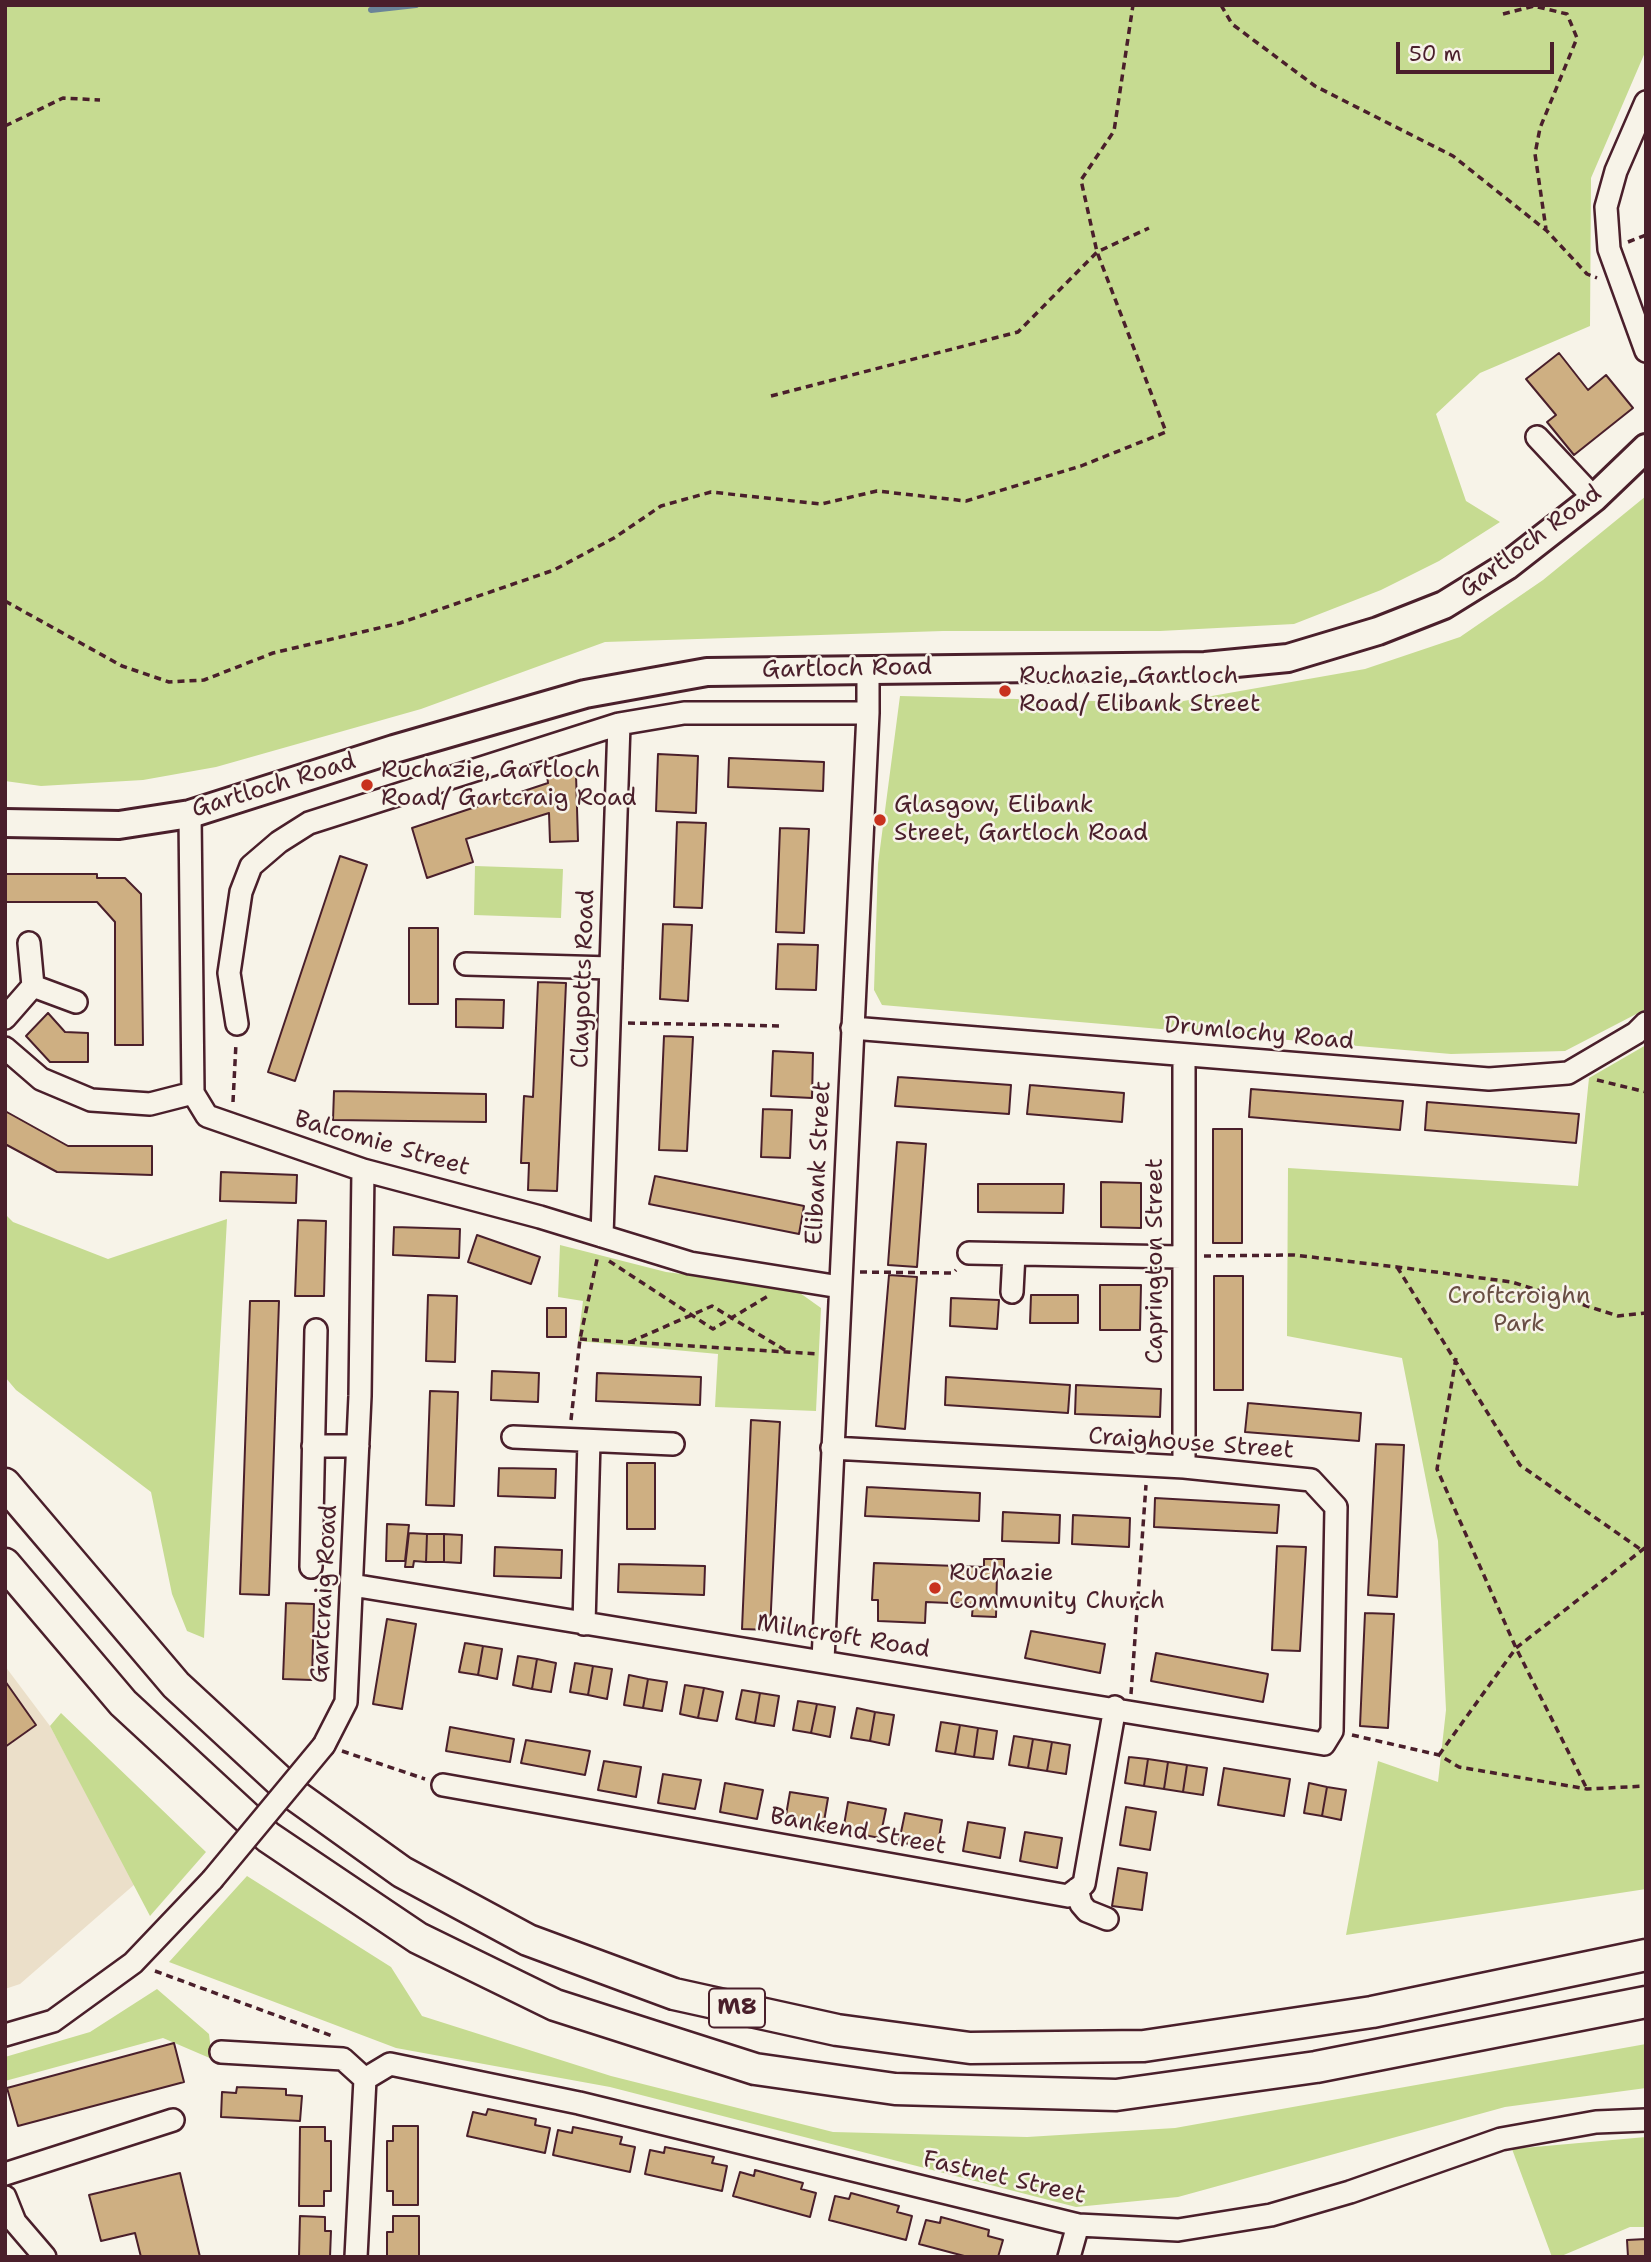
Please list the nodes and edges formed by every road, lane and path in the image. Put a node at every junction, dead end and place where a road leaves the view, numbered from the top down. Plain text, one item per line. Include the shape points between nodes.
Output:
1 (1133, 5) edge
2 (1221, 5) edge
3 (1503, 15) dead end
4 (100, 100) dead end
5 (1646, 102) edge
6 (5, 126) edge
7 (1149, 228) dead end
8 (1546, 231) junction
9 (1097, 252) junction
10 (1620, 287) junction
11 (1646, 351) edge
12 (771, 396) dead end
13 (1537, 437) dead end
14 (1646, 448) edge
15 (1594, 498) junction
16 (5, 601) edge
17 (868, 668) junction
18 (868, 713) junction
19 (619, 724) junction
20 (190, 814) junction
21 (5, 823) edge
22 (29, 943) dead end
23 (466, 964) dead end
24 (611, 968) junction
25 (192, 972) junction
26 (229, 973) junction
27 (33, 986) junction
28 (76, 1002) dead end
29 (5, 1018) edge
30 (609, 1022) junction
31 (1646, 1023) edge
32 (237, 1024) joint
33 (783, 1026) dead end
34 (852, 1028) junction
35 (5, 1048) edge
36 (1184, 1055) junction
37 (1568, 1073) junction
38 (1646, 1092) edge
39 (193, 1093) junction
40 (232, 1126) junction
41 (363, 1170) junction
42 (600, 1245) junction
43 (969, 1253) joint
44 (1014, 1254) junction
45 (1181, 1256) junction
46 (1397, 1267) junction
47 (840, 1279) junction
48 (792, 1281) junction
49 (1012, 1292) dead end
50 (1646, 1313) edge
51 (691, 1315) junction
52 (730, 1318) junction
53 (316, 1331) dead end
54 (580, 1339) junction
55 (628, 1342) junction
56 (788, 1352) junction
57 (836, 1355) junction
58 (1456, 1358) junction
59 (513, 1437) dead end
60 (579, 1440) junction
61 (673, 1444) dead end
62 (313, 1446) junction
63 (358, 1446) junction
64 (832, 1448) junction
65 (1148, 1465) junction
66 (1184, 1467) junction
67 (5, 1484) edge
68 (1644, 1549) edge
69 (5, 1564) edge
70 (311, 1567) dead end
71 (352, 1585) junction
72 (584, 1624) junction
73 (1516, 1648) junction
74 (823, 1660) junction
75 (1122, 1709) junction
76 (1328, 1737) junction
77 (324, 1745) junction
78 (1440, 1755) junction
79 (443, 1785) joint
80 (1646, 1786) edge
81 (1587, 1789) junction
82 (1077, 1889) junction
83 (1107, 1919) dead end
84 (1646, 1955) edge
85 (133, 1963) junction
86 (1646, 2002) edge
87 (5, 2035) edge
88 (342, 2039) dead end
89 (221, 2052) dead end
90 (365, 2079) junction
91 (173, 2120) dead end
92 (1646, 2120) edge
93 (5, 2174) edge
94 (5, 2197) edge
95 (1078, 2225) junction
96 (46, 2257) edge
97 (356, 2257) edge
98 (1069, 2257) edge

1 - 9 path via 1114,131 1081,180
2 - 8 path via 1232,24 1315,86 1453,156
3 - 8 path via 1534,6 1567,15 1577,38 1540,128 1535,154
4 - 6 path via 63,98
5 - 10 street via 1606,207 1609,248
7 - 9 path
8 - 10 path via 1587,274
9 - 12 path via 1018,332
9 - 16 path via 1166,432 1081,466 965,501 877,491 821,504 711,492 661,506 554,570 400,623 273,653 204,680 169,682 121,666
10 - 11 street
13 - 15 street
14 - 15 main road, Gartloch Road
15 - 17 main road, Gartloch Road via 1507,566 1444,606 1288,657 1205,666
17 - 18 street, Elibank Street
17 - 20 main road, Gartloch Road via 707,672 584,694
18 - 19 street via 684,713
18 - 34 street, Elibank Street
19 - 24 street, Claypotts Road
19 - 26 street via 309,822 251,866 241,892
20 - 21 main road, Gartloch Road via 118,825
20 - 25 street
22 - 27 street
23 - 24 street
24 - 30 street, Claypotts Road
25 - 26 street
25 - 39 street
26 - 32 street
27 - 28 street
27 - 29 street
30 - 33 path
30 - 42 street, Claypotts Road
31 - 37 street, Drumlochy Road
32 - 40 path
34 - 36 street, Drumlochy Road
34 - 47 street, Elibank Street
35 - 39 street via 41,1079 91,1100 150,1104
36 - 37 street, Drumlochy Road via 1489,1079
36 - 45 street, Caprington Street
37 - 38 path
39 - 40 street, Balcomie Street via 207,1116
40 - 41 street, Balcomie Street
41 - 42 street, Balcomie Street
41 - 63 street, Gartcraig Road
42 - 48 street, Balcomie Street
42 - 51 path
42 - 54 path
43 - 44 street
43 - 47 path via 953,1273
44 - 45 street
44 - 49 street
45 - 46 path via 1294,1255
45 - 66 street, Caprington Street
46 - 50 path via 1513,1282 1618,1316
46 - 58 path
47 - 48 street, Balcomie Street
47 - 57 street, Elibank Street
48 - 52 path
51 - 52 path via 712,1306
51 - 52 path via 713,1329
51 - 55 path
52 - 56 path
53 - 62 street
54 - 55 path
54 - 60 path
55 - 56 path
56 - 57 path
57 - 64 street, Elibank Street
58 - 68 path via 1520,1465
58 - 73 path via 1437,1469
59 - 60 street
60 - 61 street
60 - 72 street
62 - 63 street
62 - 70 street
63 - 71 street, Gartcraig Road
64 - 65 street, Craighouse Street
64 - 74 street, Elibank Street
65 - 66 street, Craighouse Street
65 - 75 path
66 - 76 street, Craighouse Street via 1311,1480 1336,1507
67 - 84 highway, M8 via 176,1685 296,1796 402,1872 528,1940 674,1994 837,2030 971,2048 1144,2046 1372,2012
68 - 73 path
69 - 86 highway, M8 via 123,1703 268,1837 418,1938 555,2005 755,2069 895,2089 1116,2095 1316,2067
71 - 72 street, Milncroft Road
71 - 77 street, Gartcraig Road via 346,1702
72 - 74 street, Milncroft Road
73 - 78 path
73 - 81 path
74 - 75 street, Milncroft Road
75 - 76 street, Milncroft Road
75 - 82 street via 1084,1884
76 - 78 path
77 - 79 path
77 - 85 street, Gartcraig Road, bridge via 212,1880
78 - 81 path via 1459,1766
79 - 82 street, Bankend Street via 1068,1896
80 - 81 path
82 - 83 street via 1081,1905
85 - 87 street, Gartcraig Road via 53,2021
85 - 88 path
89 - 90 street via 343,2059
90 - 95 street, Fastnet Street via 390,2064 579,2103
90 - 97 street
91 - 93 street
92 - 95 street, Fastnet Street via 1596,2122 1501,2138 1271,2215 1178,2230
94 - 96 street via 15,2222
95 - 98 street

